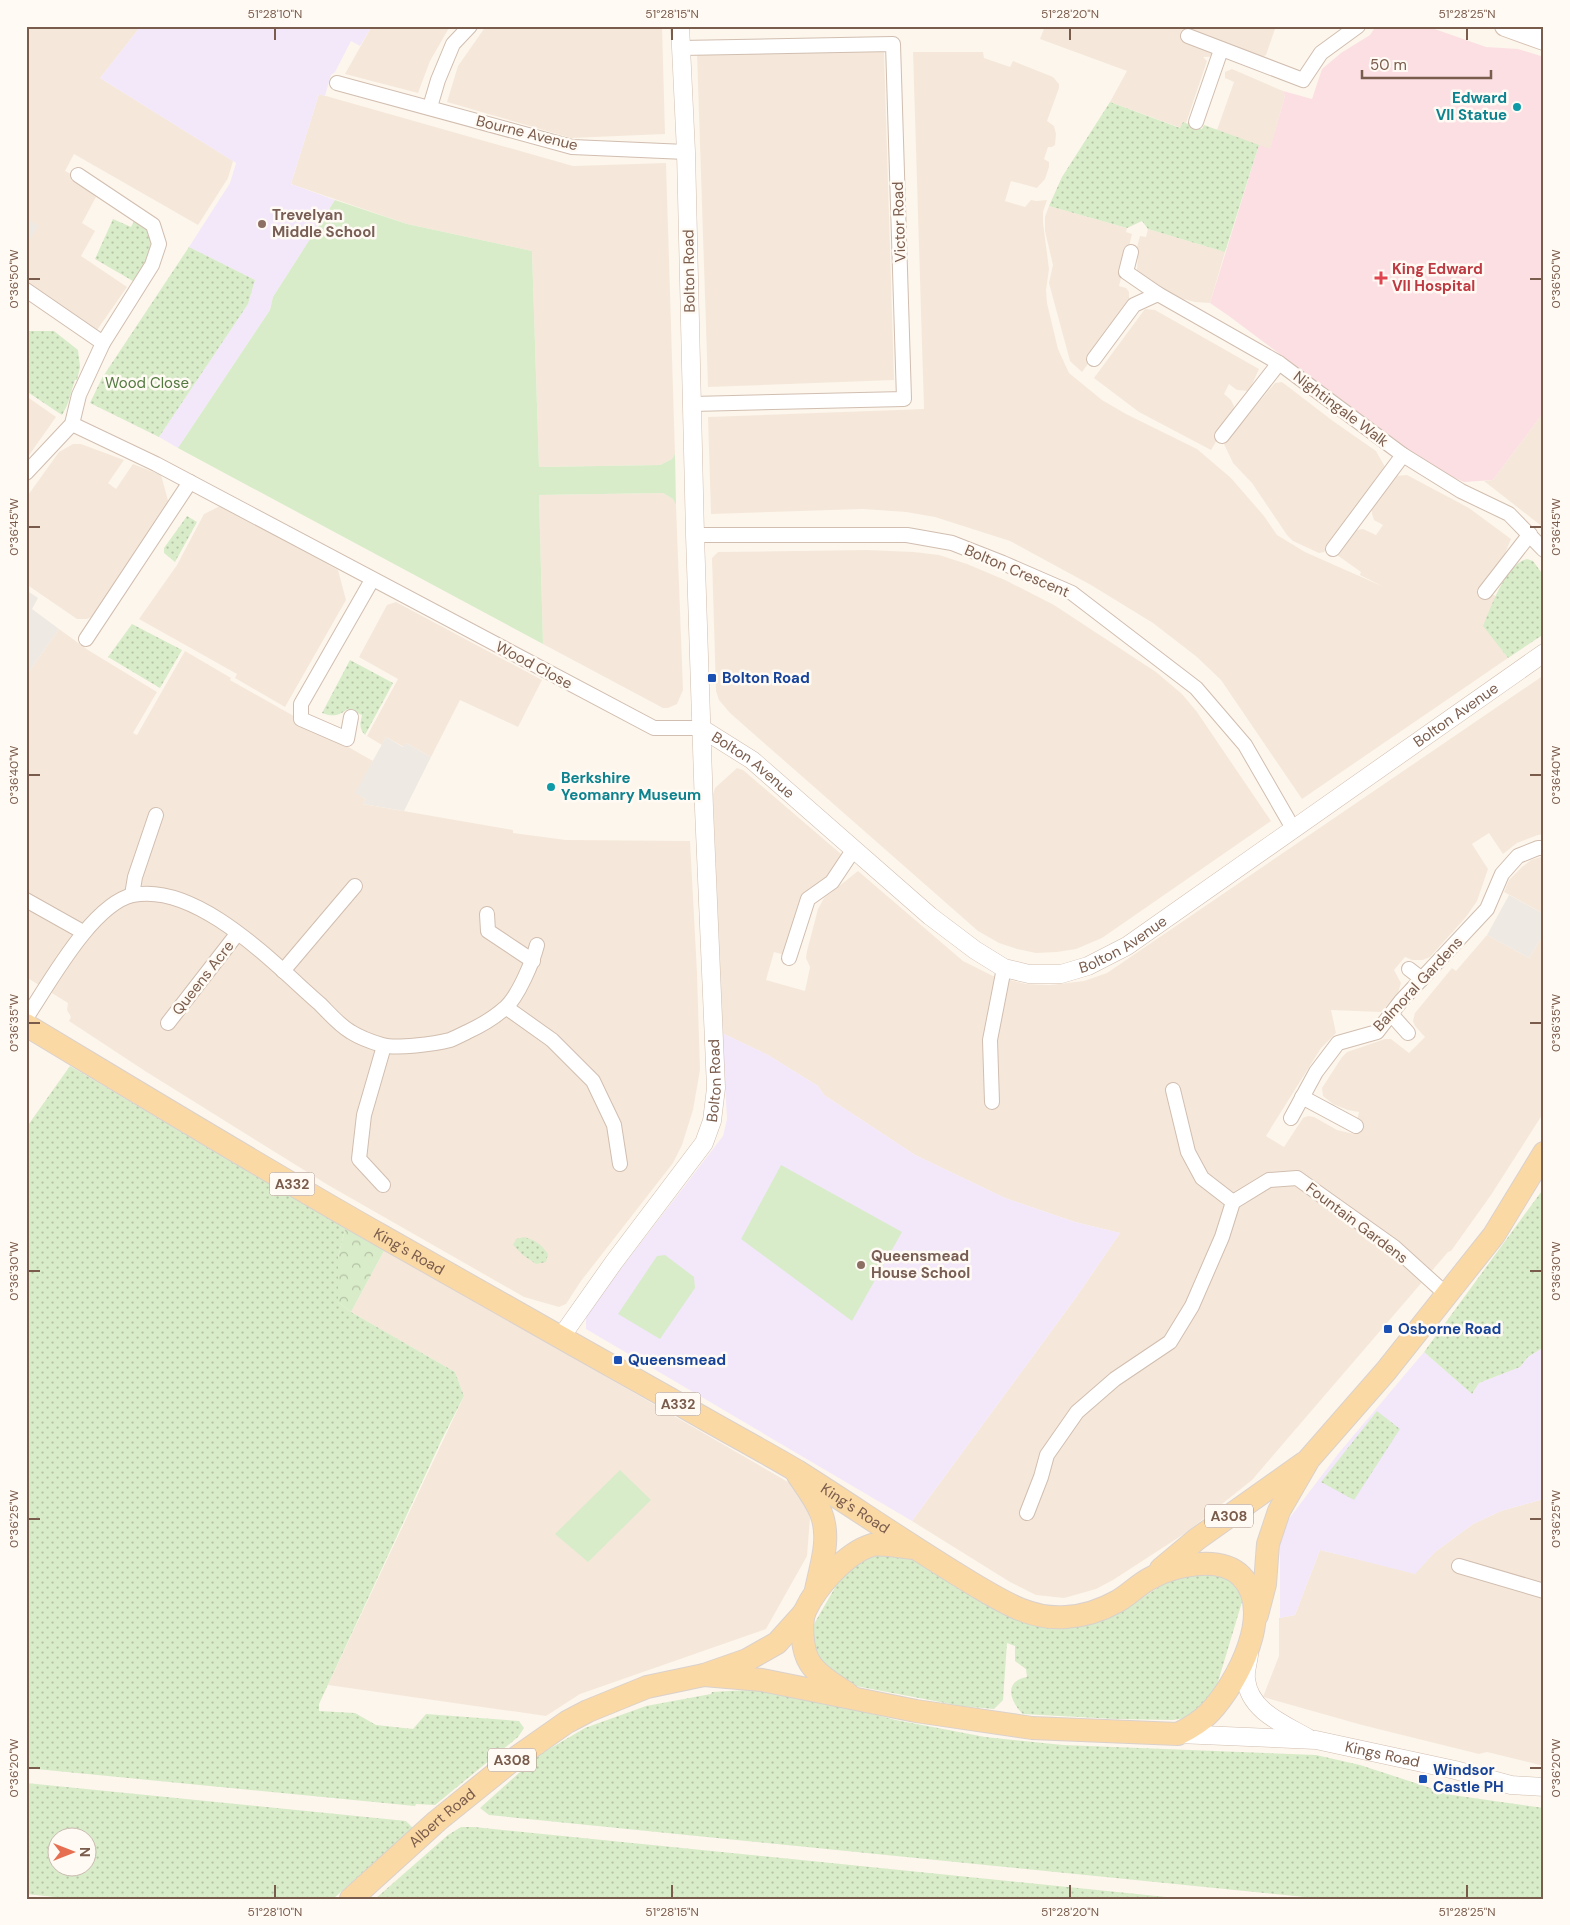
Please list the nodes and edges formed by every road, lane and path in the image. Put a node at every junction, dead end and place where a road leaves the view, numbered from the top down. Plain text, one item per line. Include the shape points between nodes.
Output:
1 (470, 26) edge
2 (680, 26) edge
3 (1358, 26) edge
4 (1505, 26) edge
5 (1188, 36) dead end
6 (1543, 40) edge
7 (681, 48) junction
8 (1221, 50) junction
9 (337, 83) dead end
10 (430, 107) junction
11 (1196, 122) dead end
12 (686, 152) junction
13 (78, 175) dead end
14 (1131, 252) dead end
15 (26, 290) edge
16 (1158, 294) junction
17 (103, 343) junction
18 (1094, 359) dead end
19 (1279, 363) junction
20 (692, 404) junction
21 (72, 424) junction
22 (1222, 436) dead end
23 (1403, 455) junction
24 (26, 473) edge
25 (190, 482) junction
26 (1530, 534) junction
27 (695, 535) junction
28 (1333, 549) dead end
29 (1544, 550) edge
30 (372, 580) junction
31 (1486, 592) dead end
32 (86, 640) dead end
33 (1544, 653) edge
34 (351, 717) dead end
35 (701, 728) junction
36 (156, 816) dead end
37 (1294, 830) junction
38 (1544, 848) edge
39 (854, 849) junction
40 (355, 886) dead end
41 (132, 896) junction
42 (26, 900) edge
43 (486, 914) dead end
44 (83, 932) junction
45 (237, 934) junction
46 (537, 945) dead end
47 (790, 958) dead end
48 (532, 961) junction
49 (1004, 968) junction
50 (1409, 969) dead end
51 (283, 971) junction
52 (1422, 979) junction
53 (506, 1008) junction
54 (1391, 1014) junction
55 (26, 1018) edge
56 (168, 1023) dead end
57 (26, 1025) edge
58 (1408, 1033) dead end
59 (384, 1046) junction
60 (1172, 1090) dead end
61 (1302, 1097) junction
62 (992, 1102) dead end
63 (1291, 1118) dead end
64 (1356, 1126) dead end
65 (1544, 1153) edge
66 (620, 1164) dead end
67 (383, 1185) dead end
68 (1233, 1202) junction
69 (1446, 1295) junction
70 (561, 1337) junction
71 (1309, 1459) junction
72 (796, 1471) junction
73 (1027, 1513) dead end
74 (915, 1548) junction
75 (1459, 1566) dead end
76 (1152, 1576) junction
77 (816, 1591) junction
78 (1544, 1591) edge
79 (804, 1613) junction
80 (1256, 1621) junction
81 (1250, 1645) junction
82 (704, 1675) junction
83 (857, 1700) junction
84 (1178, 1734) junction
85 (1310, 1739) junction
86 (1544, 1787) edge
87 (351, 1899) edge

1 - 10 street via 453,44
2 - 7 street, Bolton Road
3 - 8 street via 1321,53 1303,80
4 - 6 main road
5 - 8 street
7 - 12 street, Bolton Road
7 - 20 street, Victor Road via 893,44 904,379 904,399
8 - 11 street
9 - 10 street, Bourne Avenue
10 - 12 street, Bourne Avenue via 572,147
12 - 20 street, Bolton Road
13 - 17 street via 153,225 159,244 152,265
14 - 16 street, Nightingale Walk via 1126,272
15 - 17 street
16 - 18 street via 1134,305
16 - 19 street, Nightingale Walk
17 - 21 street via 79,395
19 - 22 street, Nightingale Walk
19 - 23 street, Nightingale Walk
20 - 27 street, Bolton Road
21 - 24 street
21 - 25 street, Wood Close
23 - 26 street, Nightingale Walk via 1461,491 1509,514
23 - 28 street, Nightingale Walk
25 - 30 street, Wood Close
25 - 32 street
26 - 29 street, Nightingale Walk
26 - 31 street
27 - 35 street, Bolton Road
27 - 37 street, Bolton Crescent via 907,535 952,543 1072,593 1196,688 1245,745
30 - 34 street via 301,704 301,719 347,739
30 - 35 street, Wood Close via 654,728
33 - 37 street, Bolton Avenue
35 - 39 street, Bolton Avenue via 752,760
35 - 70 street, Bolton Road via 716,1088 712,1122 704,1143
36 - 41 street via 135,877
37 - 49 street, Bolton Avenue via 1127,946 1088,966 1061,974 1030,974
38 - 52 street, Balmoral Gardens via 1518,856 1502,874 1487,909
39 - 47 street via 832,882 808,898
39 - 49 street, Bolton Avenue via 930,916
40 - 51 street
41 - 44 street, Queens Acre via 116,902
41 - 45 street, Queens Acre via 146,894 178,898 207,911
42 - 44 street
43 - 48 street via 488,931
44 - 55 street, Queens Acre
45 - 51 street, Queens Acre
45 - 56 street, Queens Acre
46 - 48 street, Queens Acre
48 - 53 street, Queens Acre
49 - 62 street via 990,1040
50 - 52 street
51 - 59 street, Queens Acre via 350,1032
52 - 54 street, Balmoral Gardens
53 - 59 street, Queens Acre via 480,1026 450,1040 415,1046
53 - 66 street via 552,1040 593,1081 614,1125
54 - 58 street
54 - 61 street, Balmoral Gardens via 1377,1032 1338,1043
57 - 70 main road, King's Road / A332 via 378,1234
59 - 67 street via 364,1115 360,1159
60 - 68 street via 1188,1152 1202,1178
61 - 63 street, Balmoral Gardens
61 - 64 street
65 - 69 main road, A308 via 1494,1235
68 - 69 street, Fountain Gardens via 1270,1180 1297,1178 1394,1247
68 - 73 street via 1222,1238 1192,1306 1170,1342 1115,1379 1077,1412 1047,1454
69 - 71 main road, A308 via 1386,1371
70 - 72 main road, King's Road / A332
71 - 76 main road, A308 via 1197,1539
71 - 80 main road, A308 via 1279,1511 1268,1544 1265,1584
72 - 74 main road, King's Road / A332
72 - 77 main road, King's Road / A332 via 821,1512 826,1530
74 - 76 main road, King's Road via 1012,1607 1036,1615 1063,1618 1091,1614 1118,1601
74 - 77 main road via 873,1545 846,1559
75 - 78 street
76 - 80 main road via 1184,1566 1209,1563 1226,1567 1241,1576 1250,1590
77 - 79 main road
79 - 82 main road, Albert Road / A308 via 777,1643 747,1660
79 - 83 main road via 804,1651 810,1663 826,1680
80 - 81 main road
81 - 84 main road via 1227,1690 1211,1711 1196,1725
81 - 85 street, Kings Road via 1246,1679 1252,1700 1262,1710
82 - 83 main road, Albert Road / A308 via 762,1680
82 - 87 main road, Albert Road / A308 via 647,1687 567,1722 510,1762 437,1821
83 - 84 main road, Albert Road via 1032,1728
84 - 85 street, Kings Road
85 - 86 street, Kings Road via 1512,1784

